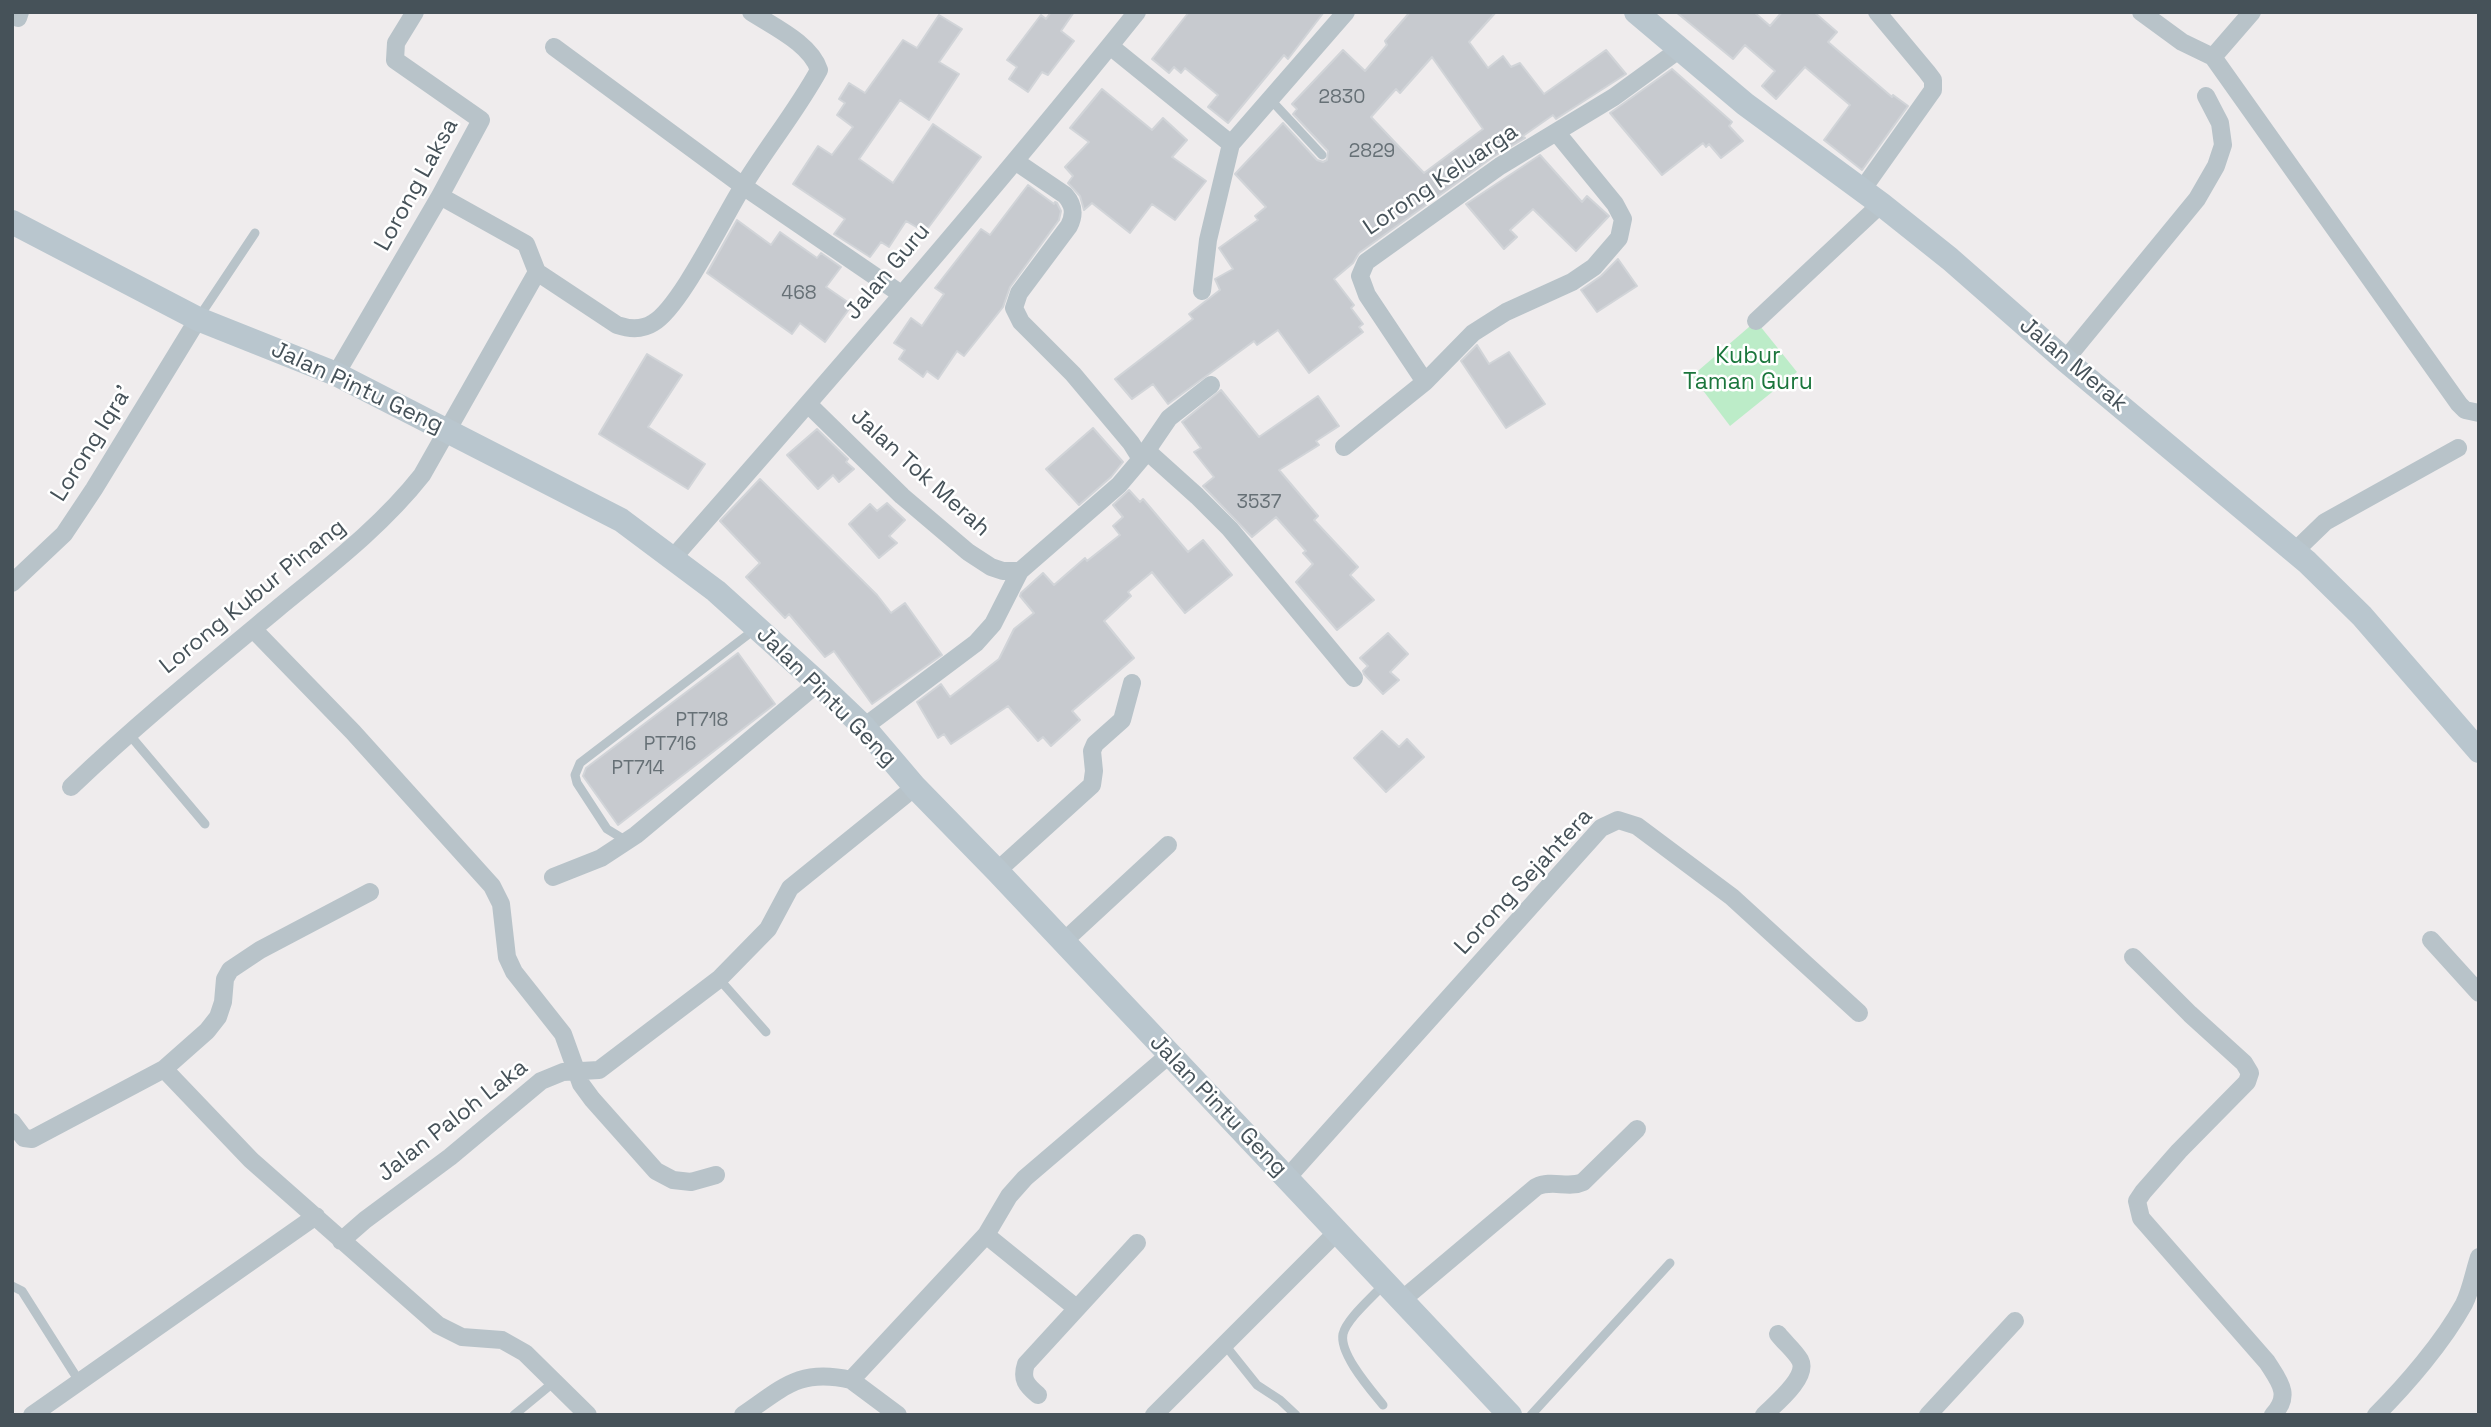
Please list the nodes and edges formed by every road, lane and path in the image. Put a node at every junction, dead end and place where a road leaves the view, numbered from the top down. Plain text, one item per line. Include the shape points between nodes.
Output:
1 (415, 12) edge
2 (751, 12) edge
3 (1137, 12) edge
4 (1346, 12) edge
5 (1636, 12) edge
6 (1877, 12) edge
7 (2141, 12) edge
8 (2252, 12) edge
9 (1110, 46) junction
10 (554, 47) dead end
11 (1680, 49) junction
12 (2213, 57) junction
13 (2206, 96) dead end
14 (1270, 99) junction
15 (1557, 133) junction
16 (1231, 144) junction
17 (1322, 155) dead end
18 (1015, 161) junction
19 (743, 186) junction
20 (440, 196) junction
21 (1872, 197) junction
22 (12, 222) edge
23 (255, 233) dead end
24 (537, 272) junction
25 (1202, 291) dead end
26 (901, 294) junction
27 (198, 318) junction
28 (1756, 321) dead end
29 (2065, 360) junction
30 (336, 374) junction
31 (1425, 382) junction
32 (1211, 385) dead end
33 (808, 404) junction
34 (2479, 413) edge
35 (447, 429) junction
36 (1344, 447) dead end
37 (2458, 448) dead end
38 (1144, 455) junction
39 (2294, 551) junction
40 (672, 559) junction
41 (1011, 571) junction
42 (12, 583) edge
43 (757, 628) junction
44 (253, 629) junction
45 (1354, 678) dead end
46 (818, 683) junction
47 (1132, 683) dead end
48 (864, 727) junction
49 (128, 733) junction
50 (2479, 751) edge
51 (71, 787) dead end
52 (915, 787) junction
53 (205, 824) dead end
54 (625, 840) junction
55 (1168, 845) dead end
56 (997, 871) junction
57 (553, 877) dead end
58 (370, 892) dead end
59 (2431, 940) dead end
60 (1063, 942) junction
61 (2133, 957) dead end
62 (719, 979) junction
63 (2479, 993) edge
64 (1859, 1013) dead end
65 (766, 1032) dead end
66 (1169, 1055) junction
67 (163, 1069) junction
68 (577, 1072) junction
69 (12, 1122) edge
70 (1637, 1129) dead end
71 (716, 1175) dead end
72 (1287, 1178) junction
73 (316, 1216) junction
74 (1338, 1231) junction
75 (986, 1235) junction
76 (341, 1241) junction
77 (1137, 1243) dead end
78 (2479, 1257) edge
79 (1670, 1263) dead end
80 (12, 1286) edge
81 (1395, 1291) junction
82 (1075, 1307) junction
83 (2015, 1321) dead end
84 (1777, 1334) dead end
85 (1225, 1345) junction
86 (852, 1380) junction
87 (79, 1381) junction
88 (554, 1382) junction
89 (1038, 1395) dead end
90 (1383, 1405) dead end
91 (32, 1415) edge
92 (514, 1415) edge
93 (588, 1415) edge
94 (743, 1415) edge
95 (898, 1415) edge
96 (1154, 1415) edge
97 (1296, 1415) edge
98 (1510, 1415) edge
99 (1531, 1415) edge
100 (1764, 1415) edge
101 (1928, 1415) edge
102 (2273, 1415) edge
103 (2376, 1415) edge

1 - 20 street, Lorong Laksa via 396,43 395,60 481,120
2 - 19 street via 806,50 816,59 819,71
3 - 9 street, Jalan Guru
4 - 14 street
5 - 11 main road, Jalan Merak
6 - 21 street via 1933,80 1933,90
7 - 12 street via 2182,42
8 - 12 street
9 - 16 street
9 - 18 street, Jalan Guru
10 - 19 street
11 - 15 street, Lorong Keluarga
11 - 21 main road, Jalan Merak via 1745,104
12 - 34 street via 2459,404
13 - 29 street via 2220,123 2223,145 2216,166 2197,199
14 - 16 street
14 - 17 lane
15 - 31 street, Lorong Keluarga via 1500,166 1362,268 1367,295
15 - 31 street via 1615,204 1623,219 1619,238 1594,267 1572,282 1506,312 1473,333
16 - 25 street via 1208,240
18 - 26 street, Jalan Guru
18 - 38 street via 1065,195 1074,209 1069,226 1018,293 1016,316
19 - 24 street via 673,305 654,323 629,329 617,325
19 - 26 street
20 - 24 street via 526,244
20 - 30 street, Lorong Laksa
21 - 28 street
21 - 29 main road, Jalan Merak
22 - 27 main road, Jalan Pintu Geng
23 - 27 lane
24 - 35 street, Lorong Kubur Pinang
26 - 33 street, Jalan Guru
27 - 30 main road, Jalan Pintu Geng
27 - 42 street, Lorong Iqra' via 64,534
29 - 39 main road, Jalan Merak
30 - 35 main road, Jalan Pintu Geng
31 - 36 street
32 - 38 street via 1169,418
33 - 40 street, Jalan Guru
33 - 41 street, Jalan Tok Merah via 968,552 991,566
35 - 40 main road, Jalan Pintu Geng via 621,520
35 - 44 street, Lorong Kubur Pinang via 422,475 374,529
37 - 39 street via 2325,522
38 - 41 street via 1119,485
38 - 45 street via 1230,529
39 - 50 main road, Jalan Merak via 2362,616
40 - 43 main road, Jalan Pintu Geng
41 - 48 street via 993,624 976,643
43 - 46 main road, Jalan Pintu Geng
43 - 54 lane via 580,763 577,783 607,829
44 - 49 street, Lorong Kubur Pinang
44 - 68 street via 492,886 501,904 507,957 563,1034
46 - 48 main road, Jalan Pintu Geng
46 - 54 street
47 - 56 street via 1122,720 1092,751 1092,785
48 - 52 main road, Jalan Pintu Geng
49 - 51 street, Lorong Kubur Pinang
49 - 53 lane
52 - 56 main road, Jalan Pintu Geng
52 - 62 street, Jalan Paloh Laka via 790,888 768,929
54 - 57 street via 601,858
55 - 60 street
56 - 60 main road, Jalan Pintu Geng
58 - 67 street via 230,970 218,1017
59 - 63 street
60 - 66 main road, Jalan Pintu Geng
61 - 102 street via 2250,1073 2143,1192 2137,1210 2267,1362 2283,1388 2282,1401
62 - 65 lane
62 - 68 street, Jalan Paloh Laka via 603,1067
64 - 72 street, Lorong Sejahtera via 1732,898 1637,826 1618,820 1601,828
66 - 72 main road, Jalan Pintu Geng
66 - 75 street via 1025,1178
67 - 69 street via 32,1139 24,1138
67 - 73 street via 251,1160
68 - 71 street via 581,1084 656,1171 691,1182
68 - 76 street, Jalan Paloh Laka via 541,1081
70 - 81 street via 1583,1182 1549,1182 1536,1187
72 - 74 main road, Jalan Pintu Geng
73 - 76 street
73 - 87 street
74 - 81 main road, Jalan Pintu Geng
74 - 85 street
75 - 82 street
75 - 86 street
76 - 88 street via 438,1325 462,1337 502,1340 525,1353
77 - 82 street
78 - 103 street via 2465,1302 2452,1323
79 - 99 lane
80 - 87 lane via 22,1291
81 - 90 lane via 1349,1322 1343,1335 1346,1353
81 - 98 main road, Jalan Pintu Geng
82 - 89 street via 1026,1364 1022,1375
83 - 101 street
84 - 100 street via 1801,1362 1801,1372
85 - 96 street
85 - 97 lane via 1257,1385
86 - 94 street via 828,1374 808,1376
86 - 95 street
87 - 91 street
88 - 92 lane
88 - 93 street

